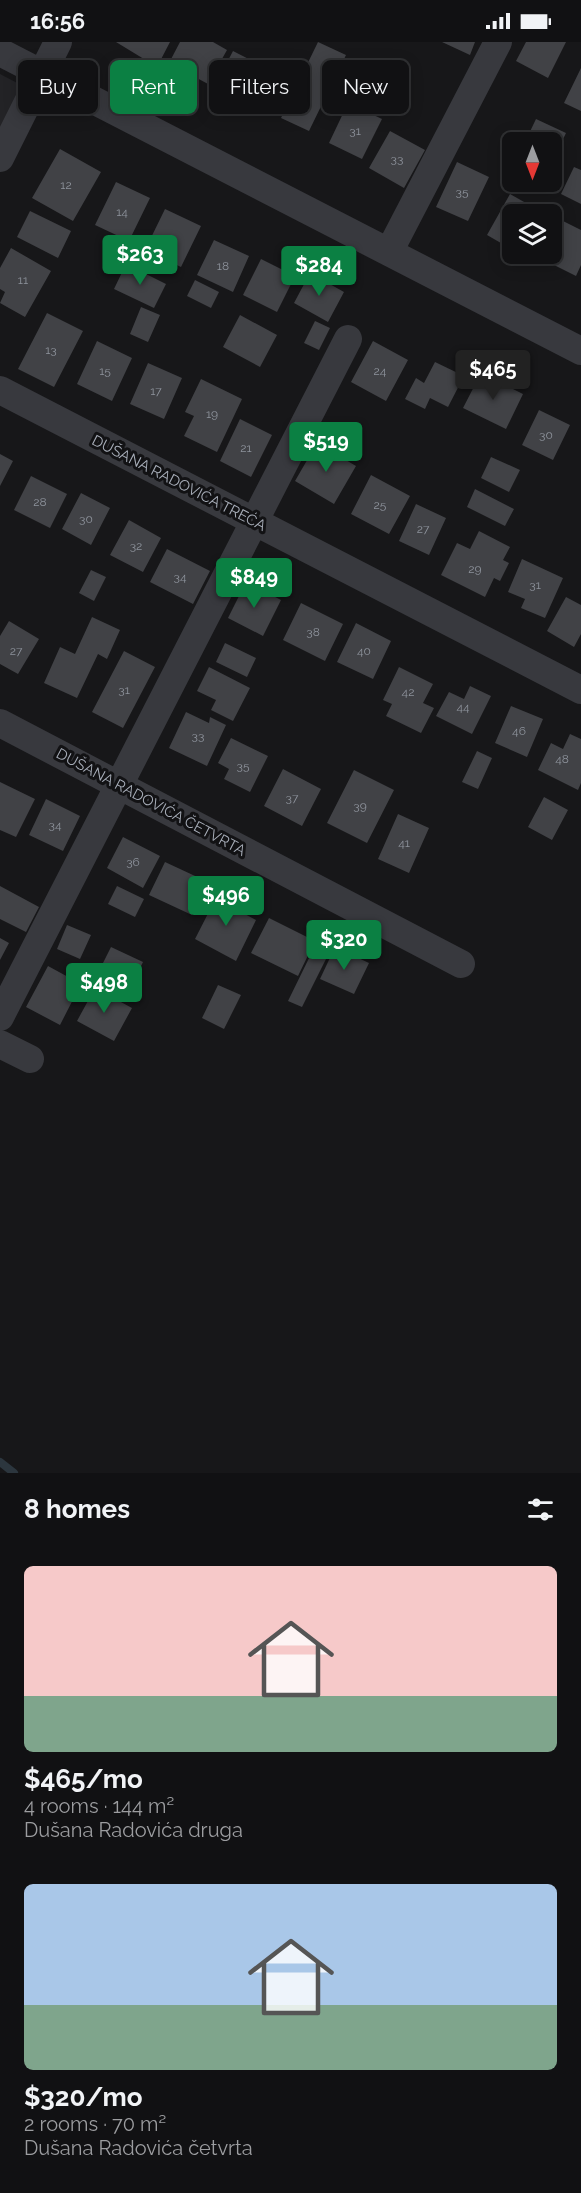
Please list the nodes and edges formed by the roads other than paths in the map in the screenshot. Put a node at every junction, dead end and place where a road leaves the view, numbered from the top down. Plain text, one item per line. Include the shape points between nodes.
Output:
1 (58, 42) edge
2 (498, 42) edge
3 (0, 52) edge
4 (49, 60) edge
5 (18, 61) edge
6 (98, 102) edge
7 (22, 114) edge
8 (0, 158) edge
9 (389, 252) junction
10 (348, 339) dead end
11 (581, 351) edge
12 (0, 390) edge
13 (256, 522) junction
14 (581, 690) edge
15 (0, 723) edge
16 (120, 785) junction
17 (461, 964) dead end
18 (0, 1017) edge
19 (0, 1044) edge
20 (30, 1059) dead end

1 - 4 street
2 - 9 street
3 - 5 street
6 - 9 street
7 - 8 street
9 - 11 street
10 - 13 street
12 - 13 street, DUŠANA RADOVIĆA TREĆA
13 - 14 street, DUŠANA RADOVIĆA TREĆA
13 - 16 street
15 - 16 street, DUŠANA RADOVIĆA ČETVRTA
16 - 17 street, DUŠANA RADOVIĆA ČETVRTA
16 - 18 street
19 - 20 street

